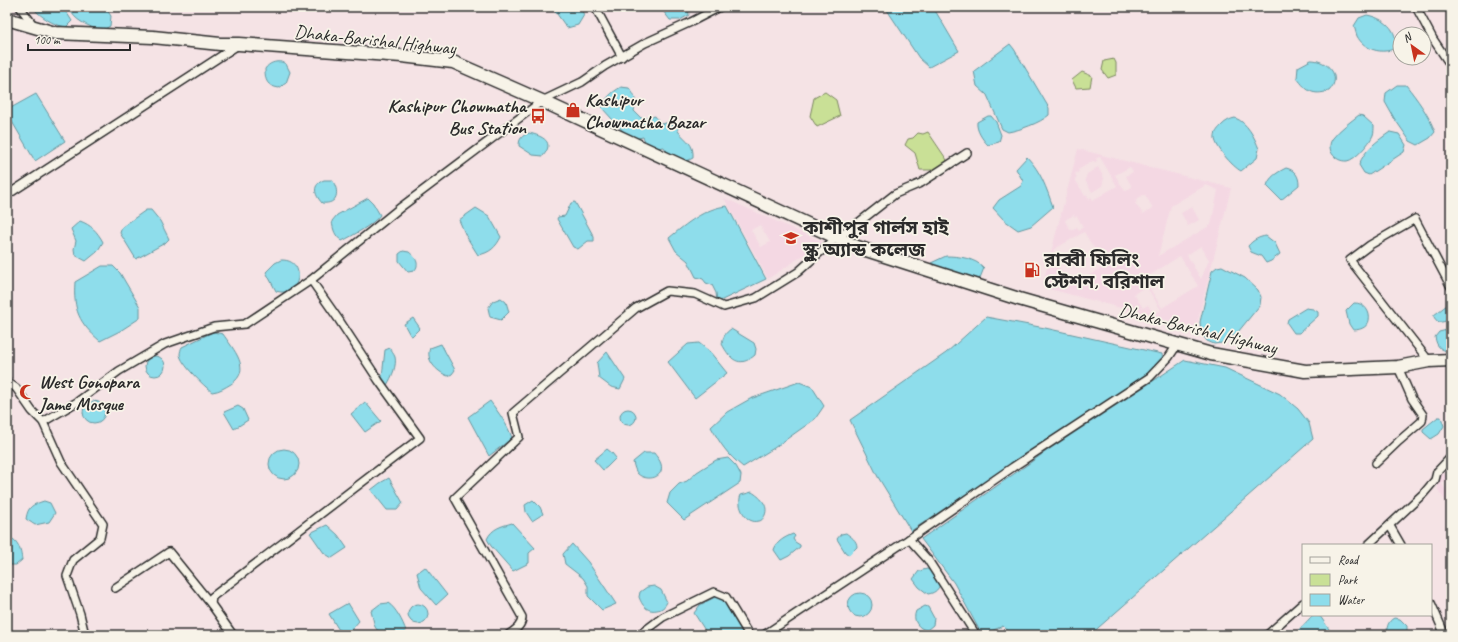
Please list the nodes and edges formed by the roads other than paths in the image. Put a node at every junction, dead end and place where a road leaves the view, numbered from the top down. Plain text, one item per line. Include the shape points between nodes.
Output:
1 (20, 7) edge
2 (595, 7) edge
3 (720, 7) edge
4 (1416, 7) edge
5 (7, 20) edge
6 (38, 28) junction
7 (240, 44) junction
8 (622, 57) junction
9 (1451, 66) edge
10 (542, 101) junction
11 (967, 153) dead end
12 (7, 195) edge
13 (836, 238) junction
14 (311, 280) junction
15 (1451, 287) edge
16 (1178, 345) junction
17 (1451, 360) edge
18 (1429, 361) junction
19 (1398, 367) junction
20 (7, 382) edge
21 (43, 422) junction
22 (1451, 457) edge
23 (1376, 463) dead end
24 (1390, 526) junction
25 (909, 539) junction
26 (1369, 544) edge
27 (1400, 544) edge
28 (115, 588) dead end
29 (211, 604) junction
30 (1302, 604) edge
31 (1432, 605) edge
32 (1269, 634) edge
33 (85, 635) edge
34 (233, 635) edge
35 (508, 635) edge
36 (639, 635) edge
37 (749, 635) edge
38 (764, 635) edge
39 (976, 635) edge
40 (1445, 635) edge

1 - 6 street
2 - 8 street
3 - 8 street
4 - 9 street
5 - 6 highway, Dhaka-Barishal Highway
6 - 7 highway, Dhaka-Barishal Highway via 55,33
7 - 10 highway, Dhaka-Barishal Highway via 453,62
7 - 12 street
8 - 10 street via 582,82
10 - 13 highway, Dhaka-Barishal Highway
10 - 14 street via 400,207
11 - 13 street via 921,183 895,194
13 - 16 highway, Dhaka-Barishal Highway via 1019,299
13 - 35 street via 798,272 756,298 724,307 695,294 667,291 636,308 513,413 519,437 455,498 522,617 522,622
14 - 21 street via 245,324 214,327 165,344 119,371 78,402
14 - 29 street via 420,438 217,593 212,597
15 - 18 street via 1415,219 1370,245 1350,260
16 - 19 highway, Dhaka-Barishal Highway via 1211,354 1305,371
16 - 25 street via 1150,377
17 - 18 highway, Dhaka-Barishal Highway
18 - 19 highway, Dhaka-Barishal Highway
19 - 23 street via 1412,399 1423,415 1422,421
20 - 21 street via 16,388
21 - 33 street via 61,462 103,524 100,538 74,560 67,576
22 - 24 street via 1437,472 1435,480 1424,493
24 - 26 street
24 - 27 street
25 - 38 street
25 - 39 street via 928,560
28 - 29 street via 169,552
29 - 34 street
30 - 32 street
31 - 40 street
36 - 37 street via 663,617 714,592 726,597

